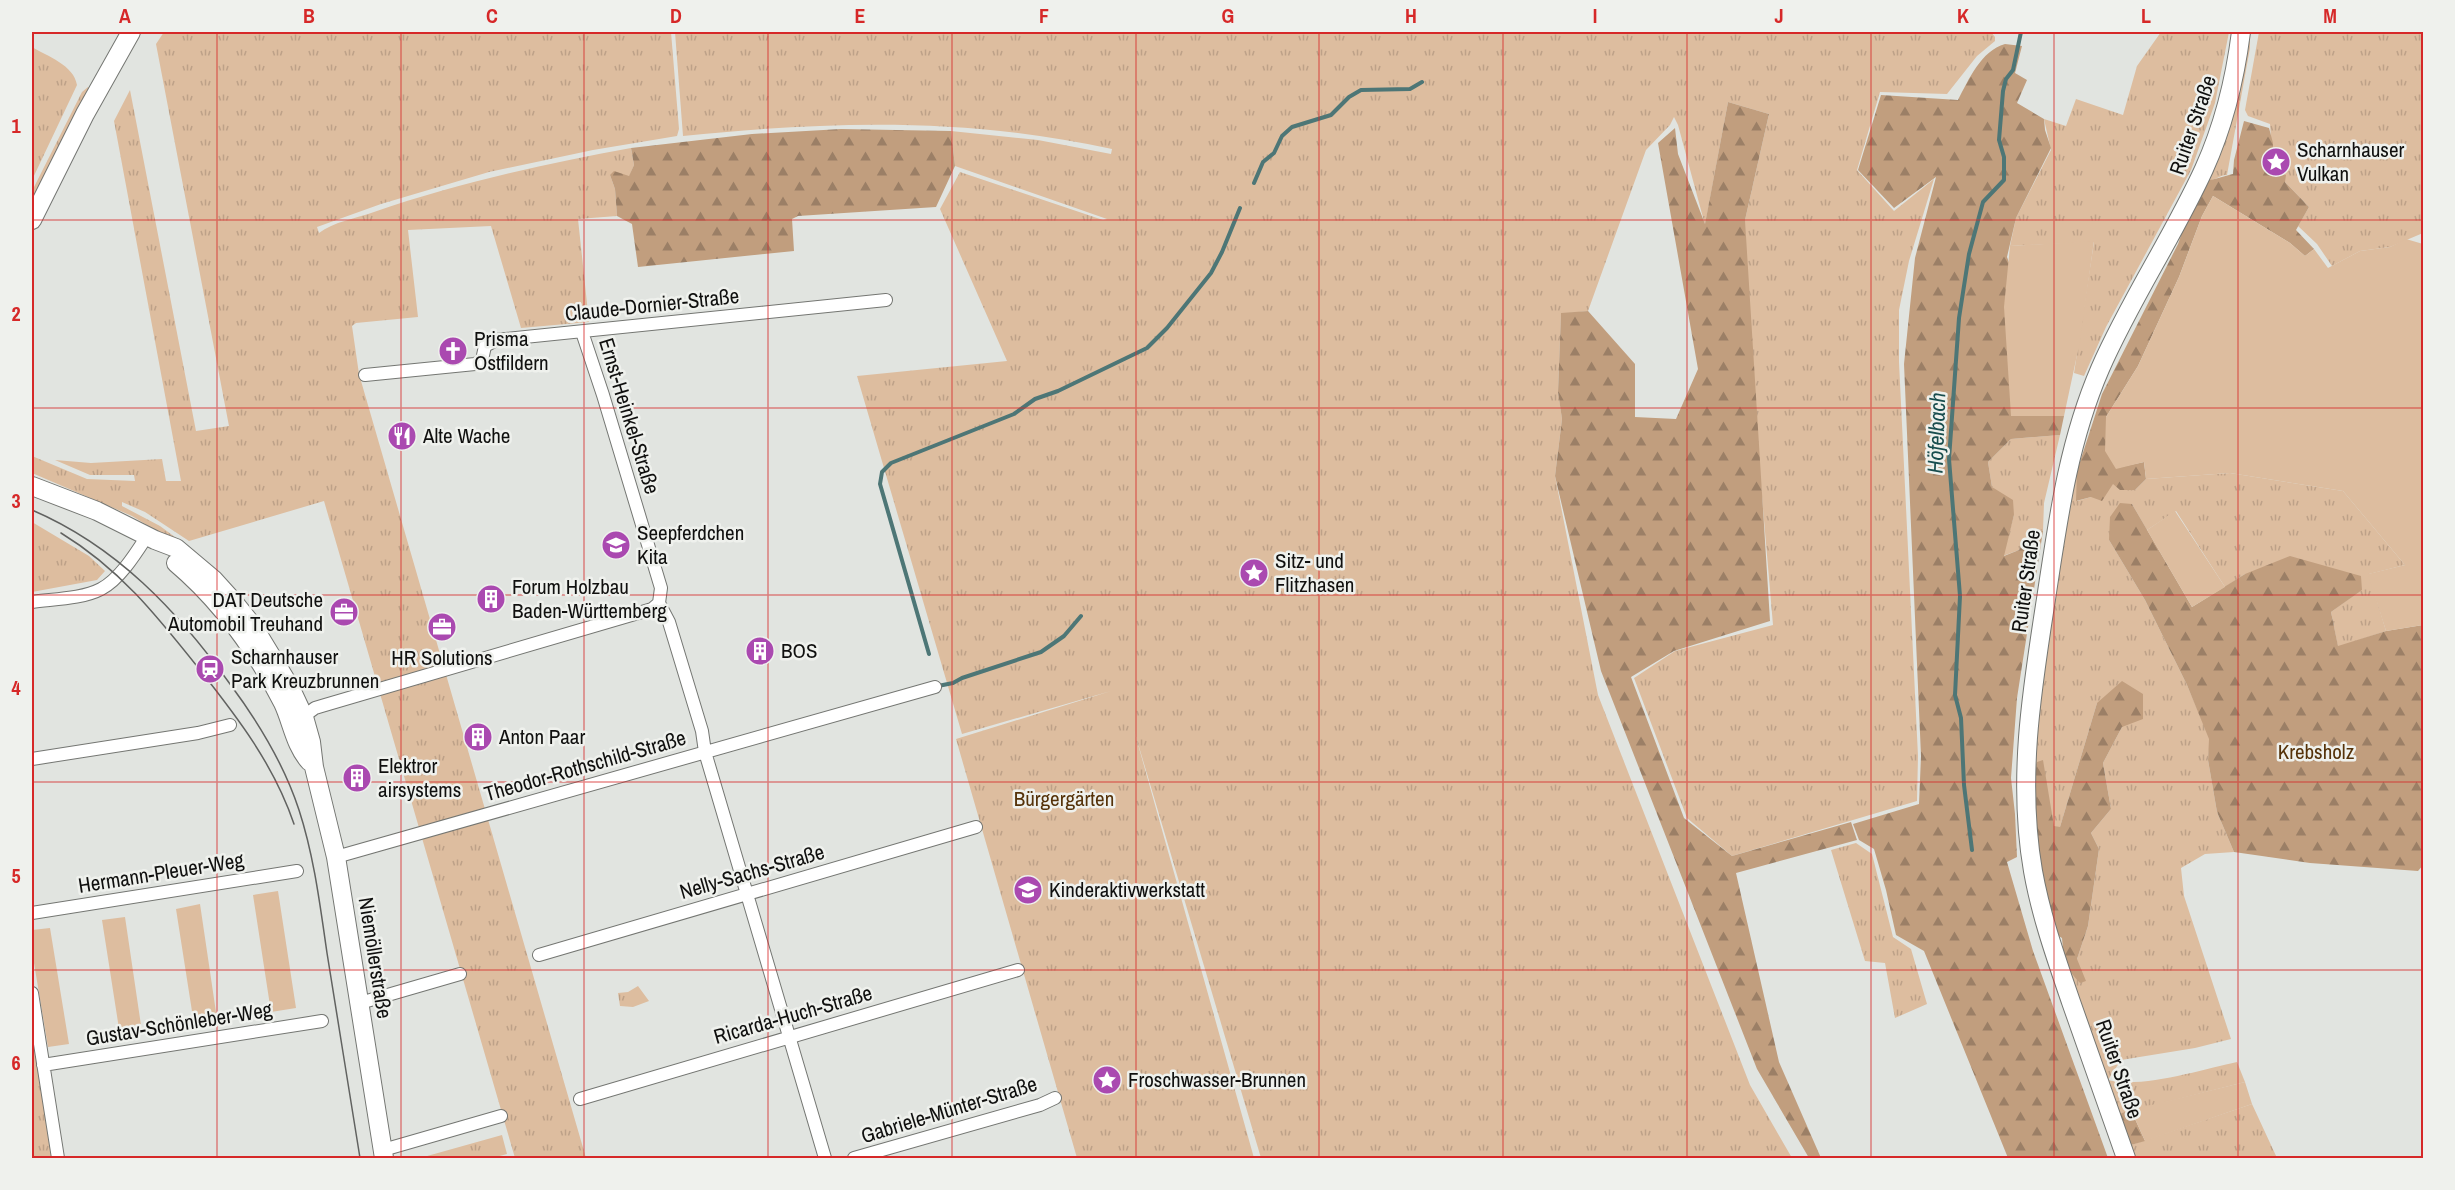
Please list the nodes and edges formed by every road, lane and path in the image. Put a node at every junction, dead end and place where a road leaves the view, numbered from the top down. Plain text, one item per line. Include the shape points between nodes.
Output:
1 (131, 32) edge
2 (2241, 32) edge
3 (32, 220) edge
4 (886, 300) dead end
5 (582, 332) junction
6 (365, 375) dead end
7 (32, 486) edge
8 (151, 538) junction
9 (32, 602) edge
10 (660, 603) junction
11 (935, 687) dead end
12 (297, 720) junction
13 (230, 725) dead end
14 (705, 752) junction
15 (32, 759) edge
16 (976, 827) dead end
17 (336, 857) junction
18 (297, 871) dead end
19 (747, 894) junction
20 (32, 913) edge
21 (539, 955) dead end
22 (1018, 970) dead end
23 (460, 974) dead end
24 (32, 993) edge
25 (360, 1003) junction
26 (322, 1021) dead end
27 (789, 1036) junction
28 (43, 1065) junction
29 (1055, 1098) dead end
30 (580, 1099) dead end
31 (501, 1116) dead end
32 (384, 1154) edge
33 (58, 1158) edge
34 (825, 1158) edge
35 (854, 1158) edge
36 (2126, 1158) edge

1 - 3 main road
2 - 36 main road, Ruiter Straße via 2228,100 2210,154 2110,345 2077,429 2061,499 2030,715 2026,801 2039,899
4 - 5 street, Claude-Dornier-Straße
5 - 6 street, Claude-Dornier-Straße via 492,341 476,364
5 - 10 street, Ernst-Heinkel-Straße via 660,588
7 - 8 main road, Niemöllerstraße via 97,510
8 - 9 street via 101,589
8 - 12 main road, Niemöllerstraße via 240,630
10 - 12 street via 652,609 315,708
10 - 14 street, Ernst-Heinkel-Straße via 702,730
11 - 14 street, Theodor-Rothschild-Straße
12 - 17 main road, Niemöllerstraße via 311,742
13 - 15 street
14 - 17 street, Theodor-Rothschild-Straße
14 - 19 street, Theodor-Rothschild-Straße
16 - 19 street, Nelly-Sachs-Straße
17 - 25 main road, Niemöllerstraße
18 - 20 street, Hermann-Pleuer-Weg
19 - 21 street, Nelly-Sachs-Straße
19 - 27 street, Theodor-Rothschild-Straße
22 - 27 street, Ricarda-Huch-Straße
23 - 25 street
24 - 28 street
25 - 32 main road, Niemöllerstraße
26 - 28 street, Gustav-Schönleber-Weg
27 - 30 street, Ricarda-Huch-Straße
27 - 34 street, Theodor-Rothschild-Straße
28 - 33 street
29 - 35 street, Gabriele-Münter-Straße
31 - 32 street

